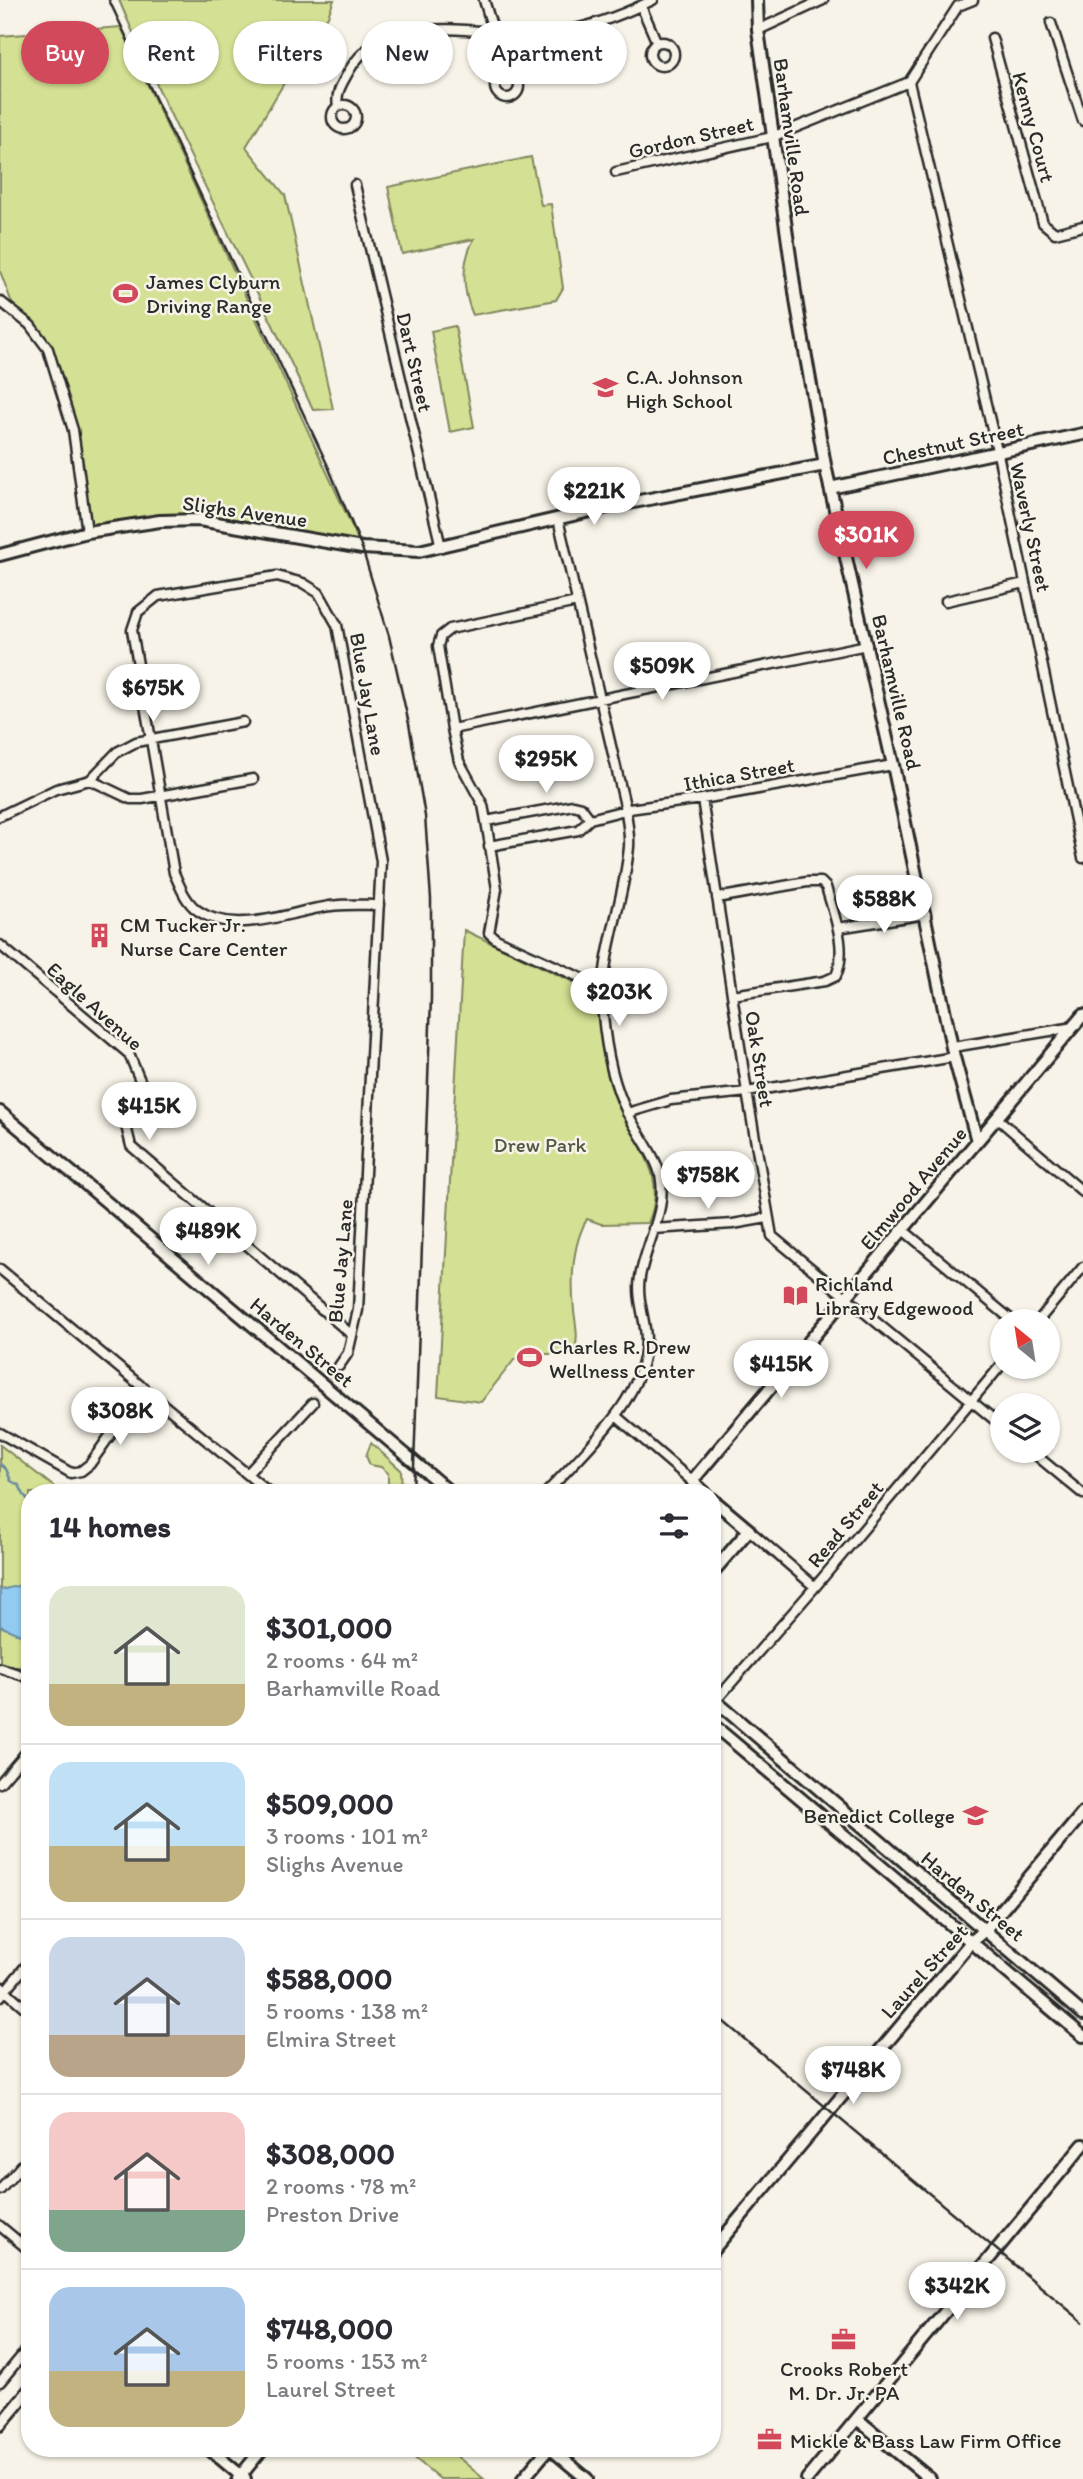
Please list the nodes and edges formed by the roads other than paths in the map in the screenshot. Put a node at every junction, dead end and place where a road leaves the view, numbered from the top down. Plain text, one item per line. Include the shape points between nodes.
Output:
1 (484, 0) edge
2 (653, 0) edge
3 (757, 0) edge
4 (823, 0) edge
5 (972, 0) edge
6 (641, 6) junction
7 (490, 21) edge
8 (604, 21) edge
9 (1051, 23) dead end
10 (758, 30) junction
11 (467, 32) edge
12 (992, 38) dead end
13 (657, 43) dead end
14 (909, 82) junction
15 (338, 106) dead end
16 (1083, 121) edge
17 (772, 137) junction
18 (616, 172) dead end
19 (355, 185) dead end
20 (1083, 226) edge
21 (0, 301) edge
22 (1083, 434) edge
23 (998, 454) junction
24 (825, 465) junction
25 (830, 488) junction
26 (558, 519) junction
27 (87, 532) junction
28 (441, 547) junction
29 (0, 555) edge
30 (1025, 583) junction
31 (946, 601) dead end
32 (577, 602) junction
33 (867, 645) junction
34 (599, 700) junction
35 (243, 722) dead end
36 (452, 729) junction
37 (151, 739) junction
38 (893, 765) junction
39 (253, 779) dead end
40 (90, 780) junction
41 (160, 796) junction
42 (702, 799) junction
43 (626, 810) junction
44 (0, 816) edge
45 (590, 819) junction
46 (486, 821) junction
47 (489, 846) junction
48 (1083, 858) edge
49 (717, 898) junction
50 (379, 905) junction
51 (926, 914) junction
52 (838, 928) junction
53 (0, 945) edge
54 (603, 988) junction
55 (732, 995) junction
56 (1083, 1015) edge
57 (1074, 1027) junction
58 (954, 1052) junction
59 (747, 1093) junction
60 (0, 1111) edge
61 (628, 1113) junction
62 (997, 1118) junction
63 (977, 1141) junction
64 (1083, 1192) edge
65 (767, 1218) junction
66 (653, 1229) junction
67 (903, 1230) junction
68 (1083, 1267) edge
69 (0, 1269) edge
70 (845, 1298) junction
71 (998, 1309) edge
72 (1048, 1309) edge
73 (352, 1335) junction
74 (339, 1366) tunnel mouth
75 (990, 1378) edge
76 (144, 1387) junction
77 (971, 1401) junction
78 (313, 1403) tunnel mouth
79 (616, 1416) junction
80 (990, 1416) edge
81 (0, 1433) edge
82 (1046, 1463) edge
83 (248, 1473) junction
84 (692, 1481) junction
85 (260, 1484) edge
86 (440, 1484) edge
87 (554, 1484) edge
88 (695, 1484) edge
89 (1083, 1494) edge
90 (721, 1507) edge
91 (749, 1530) junction
92 (721, 1563) edge
93 (815, 1587) junction
94 (0, 1668) edge
95 (21, 1675) edge
96 (721, 1693) edge
97 (721, 1707) edge
98 (721, 1732) edge
99 (21, 1758) edge
100 (0, 1783) edge
101 (1083, 1813) edge
102 (984, 1931) junction
103 (971, 1942) junction
104 (21, 1971) edge
105 (2, 1992) edge
106 (21, 2006) edge
107 (1083, 2014) edge
108 (1083, 2036) edge
109 (1083, 2145) edge
110 (21, 2166) edge
111 (0, 2190) edge
112 (0, 2226) edge
113 (721, 2240) edge
114 (21, 2244) edge
115 (21, 2357) edge
116 (0, 2382) edge
117 (21, 2400) edge
118 (857, 2419) junction
119 (0, 2424) edge
120 (218, 2457) edge
121 (256, 2457) edge
122 (542, 2457) edge
123 (561, 2457) edge
124 (241, 2478) edge
125 (523, 2479) edge
126 (587, 2479) edge
127 (807, 2479) edge
128 (930, 2479) edge

1 - 7 street
2 - 6 street
3 - 10 street, Barhamville Road
4 - 10 street
5 - 14 street via 958,6
6 - 8 street
6 - 13 street
9 - 16 street
10 - 17 street, Barhamville Road
11 - 15 street via 416,29 372,47 352,65 339,89
12 - 20 street, Kenny Court via 1043,223 1055,233
14 - 17 street, Gordon Street
14 - 23 street, Waverly Street
17 - 18 street, Gordon Street
17 - 24 street, Barhamville Road
19 - 28 street, Dart Street
21 - 27 street via 30,325 48,349 73,430
22 - 23 street, Chestnut Street
23 - 25 street, Chestnut Street
23 - 30 street, Waverly Street
24 - 25 street, Barhamville Road
24 - 26 street
25 - 33 street, Barhamville Road
26 - 28 street
26 - 32 street
27 - 28 street, Slighs Avenue via 160,520 199,520 362,548 409,552
27 - 29 street, Slighs Avenue
30 - 31 street
30 - 48 street, Waverly Street
32 - 34 street
32 - 36 street via 450,629 441,636 438,646
33 - 34 street
33 - 38 street, Barhamville Road
34 - 36 street
34 - 43 street
35 - 37 street
36 - 46 street via 459,761 483,805
37 - 40 street via 124,747
37 - 41 street, Blue Jay Lane
37 - 50 street, Blue Jay Lane via 132,630 138,612 158,596 277,576 318,593 337,625 381,861
38 - 42 street, Ithica Street
38 - 51 street, Barhamville Road
39 - 41 street
40 - 41 street via 130,799
40 - 44 street via 57,789
41 - 50 street, Blue Jay Lane via 174,873 195,909 213,919 264,920 321,907
42 - 43 street, Ithica Street
42 - 49 street, Oak Street
43 - 45 street, Ithica Street
43 - 54 street via 629,844
45 - 46 street via 582,807 573,806
45 - 47 street, Ithica Street via 578,831
46 - 47 street
47 - 54 street via 497,890 489,933
49 - 52 street via 821,882
49 - 55 street, Oak Street
50 - 73 street, Blue Jay Lane via 358,1310
51 - 52 street
51 - 58 street, Barhamville Road
52 - 55 street via 841,965 836,976
53 - 73 street, Eagle Avenue via 129,1054 142,1085 142,1103 126,1126 131,1146
54 - 61 street via 606,1048
55 - 59 street, Oak Street
56 - 57 street, Elmwood Avenue
57 - 58 street
57 - 62 street, Elmwood Avenue
58 - 59 street
58 - 63 street, Barhamville Road
59 - 61 street via 671,1100
59 - 65 street, Oak Street
60 - 86 street, Harden Street
61 - 66 street via 659,1170 660,1209
62 - 63 street, Elmwood Avenue
62 - 64 street
63 - 67 street, Elmwood Avenue
65 - 66 street
65 - 70 street, Oak Street via 772,1236
66 - 79 street via 640,1279 646,1339 642,1361
67 - 70 street, Elmwood Avenue
67 - 71 street
68 - 72 street
69 - 76 street
70 - 77 street, Oak Street
70 - 84 street, Elmwood Avenue
73 - 74 street, Blue Jay Lane
75 - 77 street, Read Street
76 - 81 street via 81,1471 71,1473
76 - 83 street
77 - 80 street, Oak Street
77 - 93 street, Read Street
78 - 83 street
79 - 84 street
79 - 87 street
82 - 89 street
83 - 85 street
84 - 88 street
90 - 91 street
91 - 92 street
91 - 93 street
93 - 96 street, Read Street
94 - 95 street
97 - 102 street, Harden Street
98 - 103 street, Harden Street
99 - 100 street
101 - 102 street, Laurel Street
102 - 103 street, Laurel Street
102 - 107 street, Harden Street
103 - 108 street, Harden Street
103 - 113 street, Laurel Street
104 - 105 street
105 - 106 street
109 - 118 street
110 - 111 street
112 - 114 street
115 - 116 street
117 - 119 street
118 - 127 street
118 - 128 street
120 - 124 street
121 - 124 street
122 - 125 street
123 - 126 street

